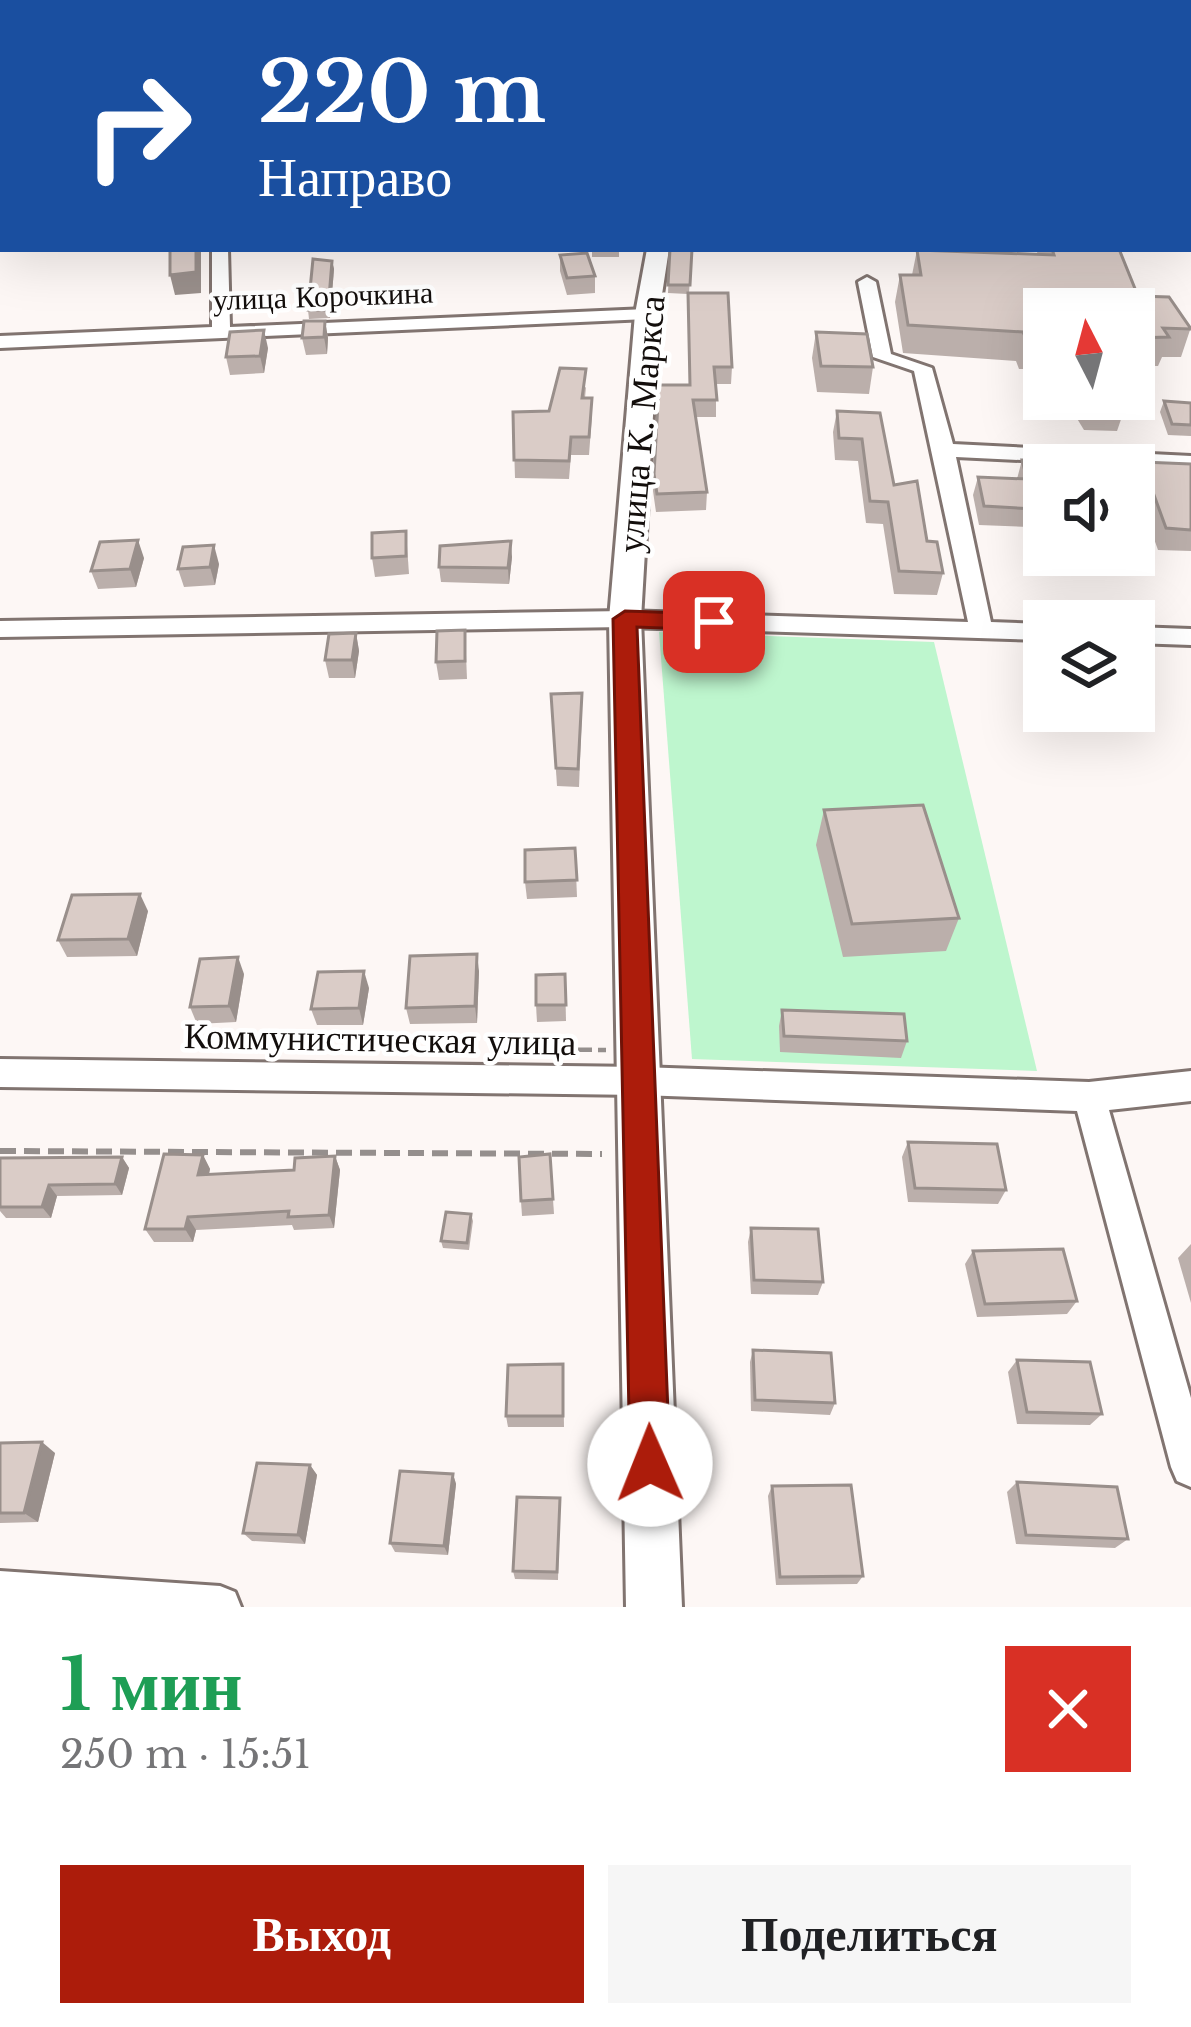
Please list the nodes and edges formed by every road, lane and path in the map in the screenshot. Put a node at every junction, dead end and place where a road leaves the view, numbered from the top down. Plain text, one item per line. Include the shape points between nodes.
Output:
1 (220, 252) edge
2 (657, 252) edge
3 (867, 282) dead end
4 (647, 314) junction
5 (221, 330) junction
6 (0, 342) edge
7 (944, 450) junction
8 (1191, 462) edge
9 (625, 619) junction
10 (0, 629) edge
11 (981, 630) junction
12 (1023, 631) edge
13 (1155, 636) edge
14 (1191, 637) edge
15 (0, 1073) edge
16 (640, 1082) junction
17 (1191, 1086) edge
18 (1089, 1097) junction
19 (0, 1151) edge
20 (602, 1154) dead end
21 (1191, 1467) edge
22 (0, 1592) edge
23 (220, 1607) edge
24 (654, 1607) edge

1 - 5 street
2 - 4 main road, улица К. Маркса
3 - 7 street via 882,357 923,368
4 - 5 street, улица Корочкина
4 - 9 main road, улица К. Маркса
5 - 6 street, улица Корочкина
7 - 8 street
7 - 11 street
9 - 10 street
9 - 11 street
9 - 16 main road, улица К. Маркса
11 - 12 street
13 - 14 street
15 - 16 street, Коммунистическая улица
16 - 18 street, Коммунистическая улица
16 - 24 main road, улица К. Маркса
17 - 18 street, Коммунистическая улица
18 - 21 street
19 - 20 path
22 - 23 street

